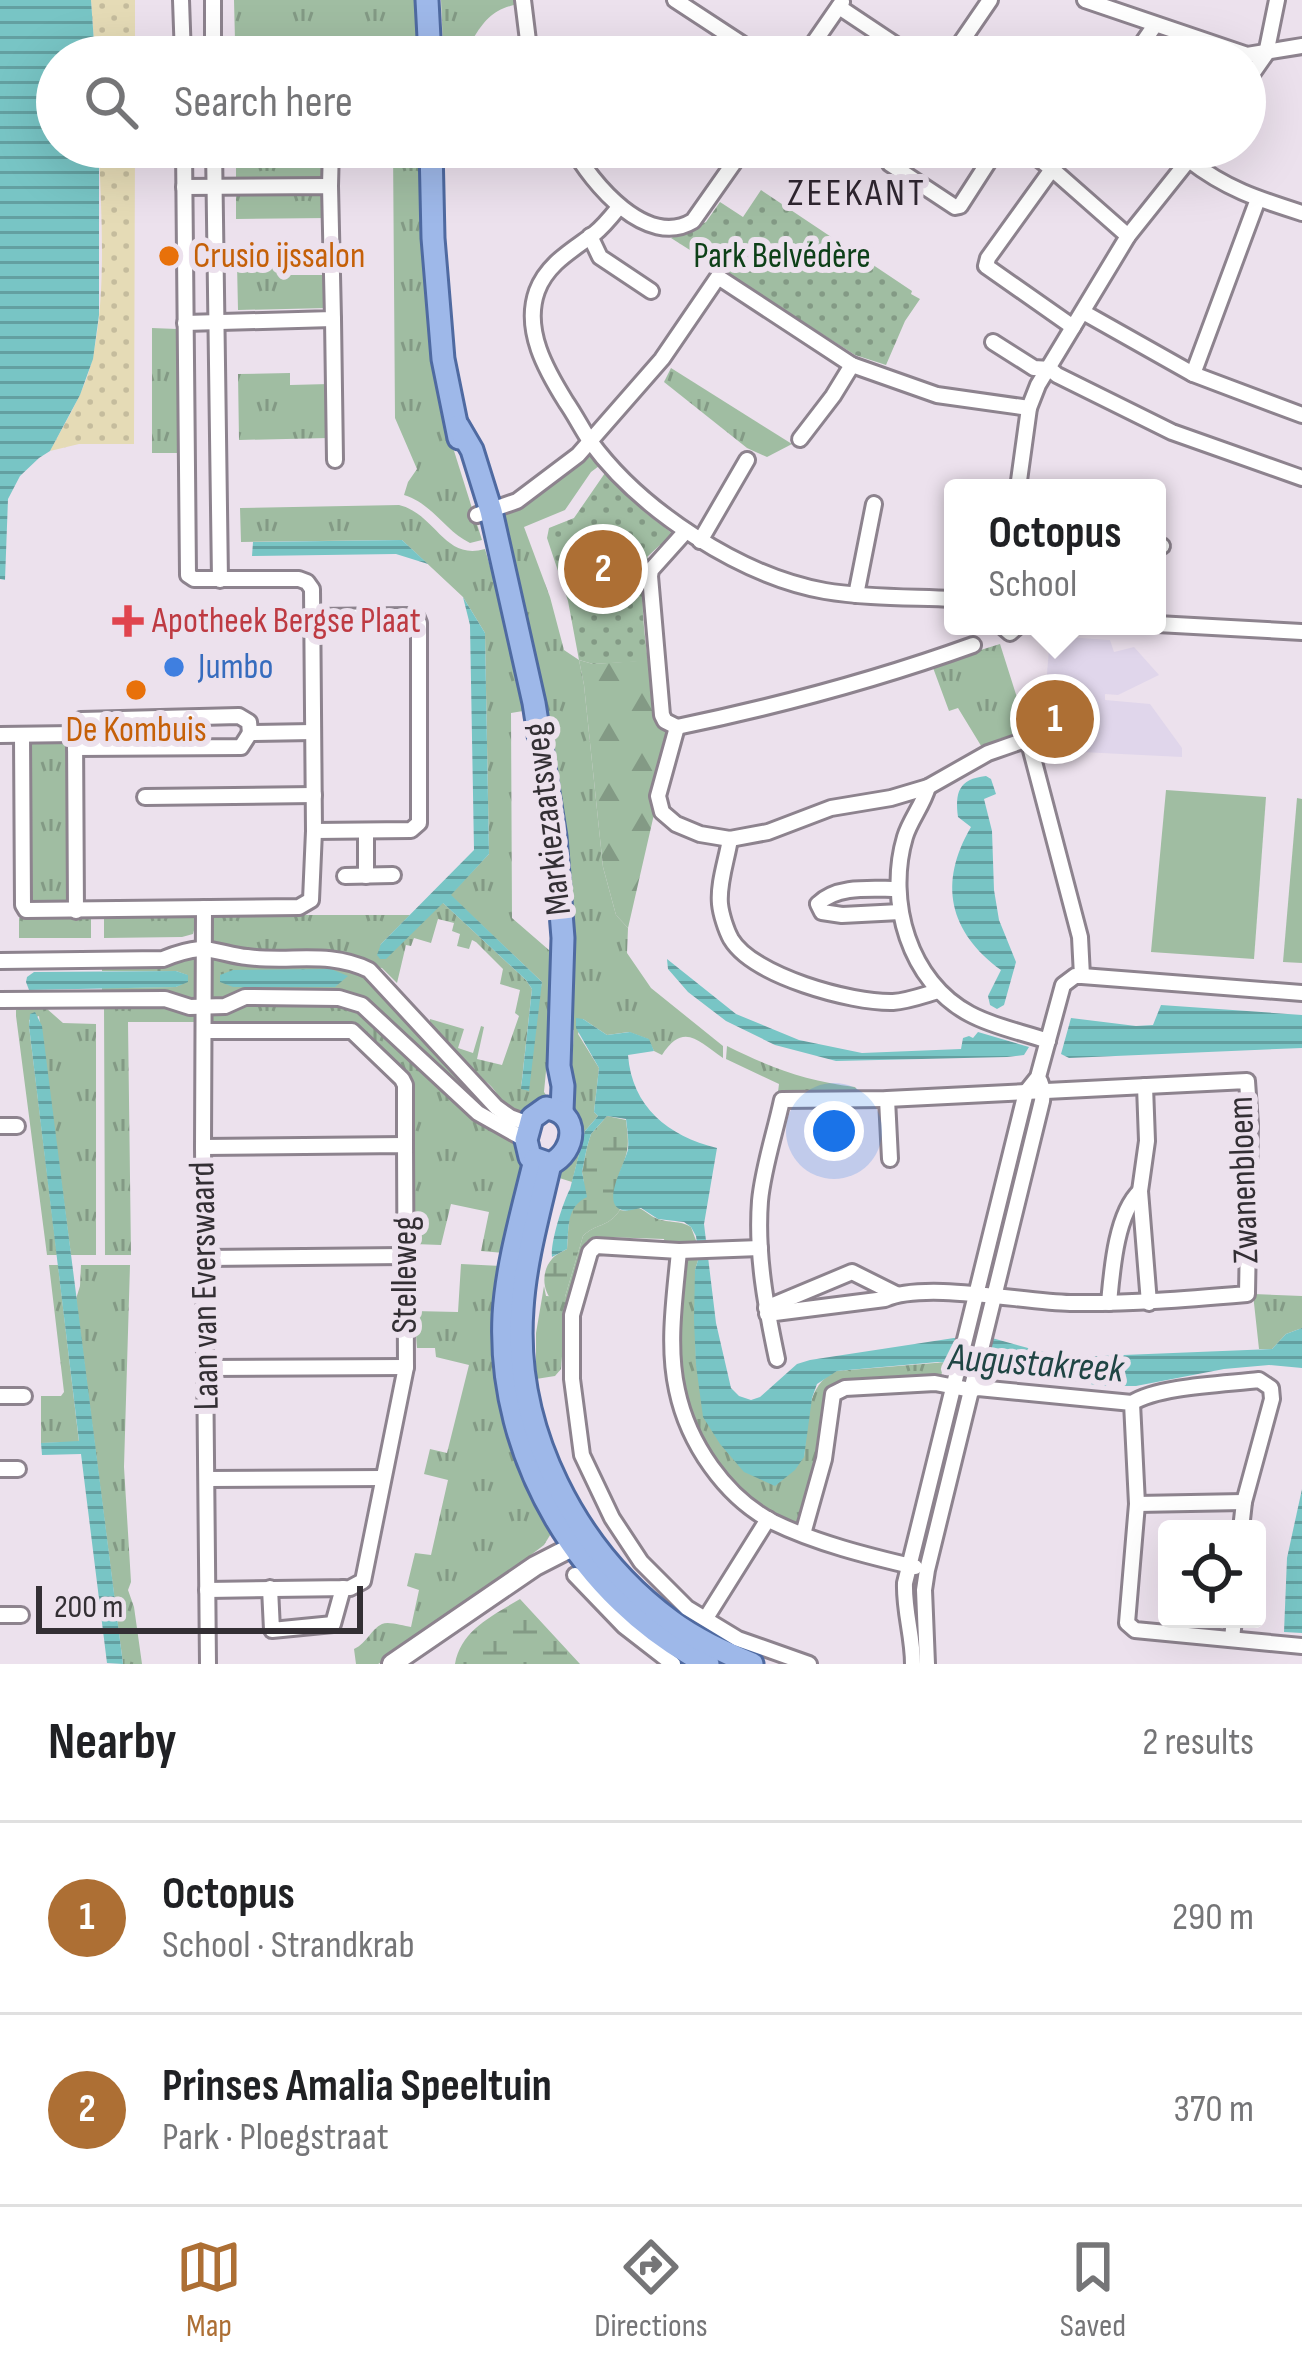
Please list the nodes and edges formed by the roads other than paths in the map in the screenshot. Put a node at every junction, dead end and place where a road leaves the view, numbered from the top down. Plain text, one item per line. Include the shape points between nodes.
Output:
1 (182, 0) edge
2 (213, 0) edge
3 (427, 0) edge
4 (523, 0) edge
5 (674, 0) edge
6 (990, 0) edge
7 (1084, 0) edge
8 (1277, 0) edge
9 (841, 3) edge
10 (1155, 25) junction
11 (183, 36) edge
12 (213, 36) edge
13 (429, 36) edge
14 (527, 36) edge
15 (730, 36) edge
16 (818, 36) edge
17 (886, 36) edge
18 (965, 36) edge
19 (1147, 36) edge
20 (1189, 36) edge
21 (1302, 46) edge
22 (1266, 53) joint
23 (184, 168) edge
24 (218, 168) edge
25 (330, 168) edge
26 (431, 168) edge
27 (585, 168) edge
28 (731, 168) edge
29 (896, 168) edge
30 (984, 168) edge
31 (1182, 168) edge
32 (1206, 168) edge
33 (1052, 169) joint
34 (330, 186) junction
35 (184, 187) junction
36 (222, 188) junction
37 (1258, 199) junction
38 (619, 207) junction
39 (1302, 213) edge
40 (590, 236) junction
41 (1128, 236) junction
42 (650, 291) dead end
43 (1083, 312) junction
44 (333, 319) junction
45 (223, 322) junction
46 (185, 323) junction
47 (1073, 327) junction
48 (993, 342) dead end
49 (852, 365) junction
50 (1050, 369) junction
51 (1193, 374) junction
52 (1028, 408) junction
53 (1301, 411) edge
54 (800, 439) dead end
55 (590, 441) junction
56 (217, 456) junction
57 (188, 457) junction
58 (335, 460) dead end
59 (747, 460) dead end
60 (1302, 478) edge
61 (1019, 479) edge
62 (874, 504) dead end
63 (484, 513) junction
64 (693, 536) junction
65 (226, 580) junction
66 (856, 595) junction
67 (944, 599) edge
68 (312, 617) junction
69 (1166, 624) edge
70 (1302, 632) edge
71 (973, 645) dead end
72 (677, 727) junction
73 (313, 733) junction
74 (250, 734) junction
75 (0, 735) edge
76 (22, 735) junction
77 (75, 741) junction
78 (928, 787) junction
79 (314, 795) junction
80 (145, 797) dead end
81 (314, 831) junction
82 (365, 831) junction
83 (730, 839) junction
84 (393, 875) dead end
85 (345, 876) dead end
86 (366, 876) junction
87 (897, 889) junction
88 (204, 908) junction
89 (76, 910) junction
90 (899, 912) junction
91 (204, 949) junction
92 (0, 961) edge
93 (1082, 976) junction
94 (938, 991) junction
95 (1302, 993) edge
96 (0, 1000) edge
97 (203, 1007) junction
98 (204, 1031) junction
99 (1048, 1041) junction
100 (1040, 1083) junction
101 (1145, 1085) junction
102 (1026, 1092) junction
103 (887, 1099) junction
104 (554, 1109) junction
105 (0, 1126) edge
106 (17, 1126) dead end
107 (405, 1145) junction
108 (203, 1147) junction
109 (535, 1147) junction
110 (890, 1159) dead end
111 (1140, 1191) junction
112 (760, 1248) junction
113 (685, 1251) junction
114 (404, 1256) junction
115 (206, 1258) junction
116 (896, 1294) junction
117 (976, 1294) junction
118 (992, 1297) junction
119 (1109, 1303) junction
120 (1149, 1303) junction
121 (767, 1311) junction
122 (777, 1359) dead end
123 (406, 1367) junction
124 (206, 1369) junction
125 (956, 1378) junction
126 (971, 1390) junction
127 (0, 1396) edge
128 (24, 1396) dead end
129 (1132, 1403) junction
130 (18, 1468) dead end
131 (0, 1469) edge
132 (383, 1478) junction
133 (207, 1479) junction
134 (1244, 1502) junction
135 (1137, 1504) junction
136 (769, 1520) junction
137 (1241, 1520) edge
138 (803, 1534) junction
139 (576, 1538) junction
140 (909, 1566) junction
141 (927, 1570) junction
142 (575, 1575) dead end
143 (270, 1588) junction
144 (343, 1588) junction
145 (207, 1590) junction
146 (0, 1615) edge
147 (21, 1615) dead end
148 (706, 1618) junction
149 (1233, 1628) edge
150 (1232, 1639) junction
151 (1302, 1646) edge
152 (208, 1664) edge
153 (392, 1664) edge
154 (672, 1664) edge
155 (708, 1664) edge
156 (752, 1664) edge
157 (809, 1664) edge
158 (914, 1664) edge
159 (927, 1664) edge

1 - 11 street
2 - 12 street
3 - 13 main road
4 - 14 street
5 - 15 street
6 - 18 street
7 - 10 street
8 - 22 street
9 - 16 street
9 - 17 street
10 - 19 street
10 - 20 street
21 - 22 street
23 - 35 street
24 - 36 street
25 - 34 street
26 - 63 main road, Markiezaatsweg via 443,358
27 - 38 street
28 - 38 street via 683,227 662,230
29 - 30 street via 955,207
31 - 41 street
32 - 37 street
33 - 41 street
33 - 47 street via 986,266
34 - 36 street
34 - 44 street
35 - 36 street
35 - 46 street
36 - 45 street
37 - 39 street
37 - 51 street
38 - 40 street
40 - 42 street via 600,256
40 - 55 street via 543,276 533,314 551,378
41 - 43 street
43 - 47 street
43 - 51 street
44 - 45 street
44 - 58 street
45 - 46 street
45 - 56 street
46 - 57 street
47 - 50 street
48 - 50 street
49 - 52 street via 937,395
49 - 54 street
49 - 55 street via 718,277 662,359
50 - 52 street
50 - 60 street via 1172,432
51 - 53 street
52 - 61 street
55 - 63 street via 518,502
55 - 64 street
56 - 57 street
56 - 65 street
57 - 65 street via 188,575
59 - 64 street
62 - 66 street
63 - 104 main road, Markiezaatsweg via 502,554 555,837 562,1086
64 - 66 street via 753,568
64 - 72 street via 650,576 662,716
65 - 68 street via 308,582
66 - 67 street
68 - 73 street
68 - 82 street via 411,616 419,623 419,823
69 - 70 street
71 - 72 street via 837,690
72 - 83 street via 658,796 662,812 700,834
73 - 74 street
73 - 79 street
74 - 77 street via 241,747
74 - 77 street via 239,716 95,718 81,720
75 - 76 street
76 - 77 street
76 - 89 street via 23,905
77 - 89 street
78 - 83 street
78 - 87 street via 905,836
78 - 93 street via 1028,739 1080,937
79 - 80 street
79 - 81 street
81 - 82 street
81 - 88 street via 314,888 305,905
82 - 86 street
83 - 94 street via 719,902 733,943 753,959 820,991 861,1000 896,1002
84 - 86 street
85 - 86 street
87 - 90 street
87 - 90 street via 856,889 818,904 821,912 842,915
88 - 89 street
88 - 91 street, Laan van Everswaard
90 - 94 street
91 - 92 street via 163,959
91 - 97 street, Laan van Everswaard
91 - 109 street via 336,958 369,970
93 - 95 street
93 - 99 street via 1064,985
94 - 99 street via 968,1013
96 - 97 street via 165,999
97 - 98 street, Laan van Everswaard
97 - 109 street via 245,997 352,1000 478,1113
98 - 107 street, Stelleweg via 352,1031 402,1078
98 - 108 street, Laan van Everswaard
99 - 100 street
100 - 101 street, Zwanenbloem
100 - 102 street
100 - 118 street
101 - 111 street
101 - 120 street, Zwanenbloem via 1247,1081 1250,1124 1246,1294
102 - 103 street
102 - 117 street
103 - 110 street
103 - 112 street via 782,1100 760,1197
104 - 109 main road via 539,1111
104 - 109 main road, Markiezaatsweg via 570,1124 563,1157
105 - 106 street
107 - 108 street
107 - 114 street, Stelleweg
108 - 115 street, Laan van Everswaard
109 - 139 main road via 522,1309 525,1379
111 - 119 street via 1117,1244
111 - 120 street
112 - 113 street
112 - 121 street
113 - 136 street via 672,1331 676,1389 720,1480
113 - 148 street via 590,1252 572,1315 572,1379 582,1455 612,1518 641,1562
114 - 115 street
114 - 123 street, Stelleweg
115 - 124 street, Laan van Everswaard
116 - 117 street, Zwanenbloem
116 - 121 street
116 - 121 street via 848,1273
117 - 118 street, Zwanenbloem
117 - 125 street
118 - 119 street, Zwanenbloem
118 - 126 street
119 - 120 street, Zwanenbloem
121 - 122 street
123 - 124 street
123 - 132 street, Stelleweg
124 - 133 street, Laan van Everswaard
125 - 126 street
125 - 138 street via 833,1394
125 - 140 street
126 - 129 street
126 - 141 street
127 - 128 street
129 - 134 street via 1190,1388 1266,1383 1272,1399
129 - 135 street
130 - 131 street
132 - 133 street
132 - 144 street, Stelleweg via 363,1581
133 - 145 street, Laan van Everswaard
134 - 135 street
134 - 137 street
135 - 150 street via 1127,1623
136 - 138 street
136 - 148 street
138 - 140 street
139 - 153 street via 549,1549
139 - 155 main road via 610,1592
139 - 156 main road via 674,1623
140 - 141 street
140 - 158 street via 904,1598
141 - 159 street
142 - 154 street
143 - 144 street
143 - 144 street, Stelleweg via 272,1630 333,1624
143 - 145 street
145 - 152 street, Laan van Everswaard
146 - 147 street
148 - 157 street via 738,1639
149 - 150 street
150 - 151 street

